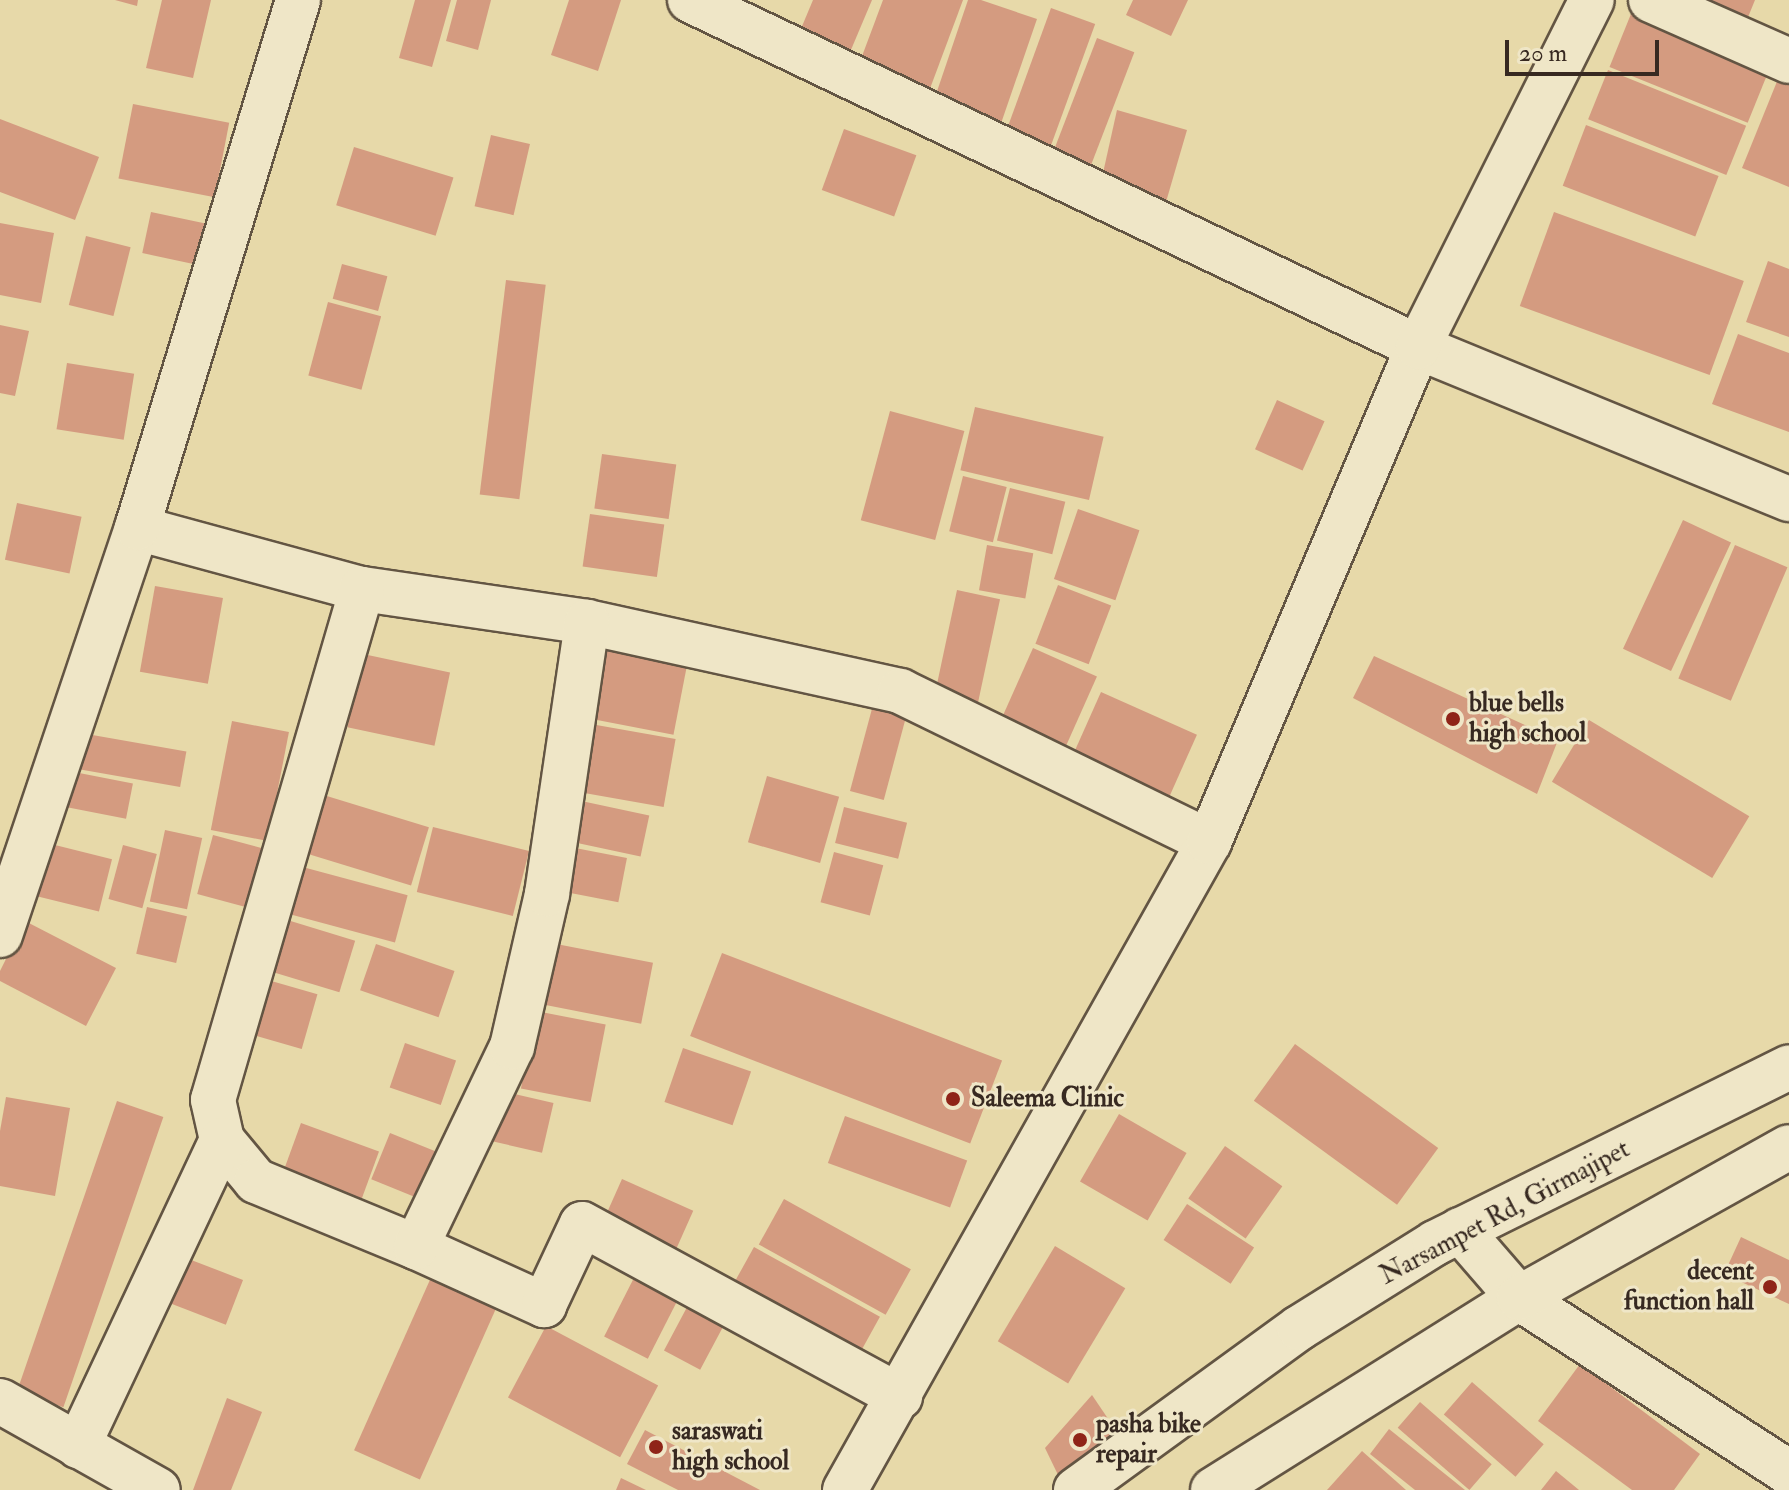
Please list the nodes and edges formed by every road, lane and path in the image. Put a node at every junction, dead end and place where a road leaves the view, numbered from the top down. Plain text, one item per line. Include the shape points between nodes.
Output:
1 (298, 0) edge
2 (690, 0) edge
3 (1592, 0) edge
4 (1651, 0) edge
5 (1789, 61) edge
6 (1418, 347) junction
7 (1789, 499) edge
8 (137, 528) junction
9 (362, 589) junction
10 (587, 622) junction
11 (1209, 842) junction
12 (0, 935) edge
13 (1789, 1067) edge
14 (222, 1140) junction
15 (1789, 1147) edge
16 (1460, 1230) junction
17 (416, 1247) junction
18 (1519, 1298) junction
19 (900, 1397) junction
20 (0, 1401) edge
21 (78, 1446) junction
22 (1777, 1476) edge
23 (158, 1490) edge
24 (845, 1490) edge
25 (1076, 1490) edge
26 (1213, 1490) edge

1 - 8 street
2 - 6 street
3 - 6 street
4 - 5 street
6 - 7 street
6 - 11 street
8 - 9 street
8 - 12 street
9 - 10 street
9 - 14 street via 213,1100
10 - 11 street via 900,691
10 - 17 street via 547,894 512,1047
11 - 19 street
13 - 16 street, Narsampet Rd, Girmajipet
14 - 17 street via 256,1181
14 - 21 street
15 - 18 street
16 - 18 street
16 - 25 street, Narsampet Rd, Girmajipet via 1299,1328
17 - 19 street via 544,1305 582,1224
18 - 22 street
18 - 26 street
19 - 24 street
20 - 21 street
21 - 23 street

